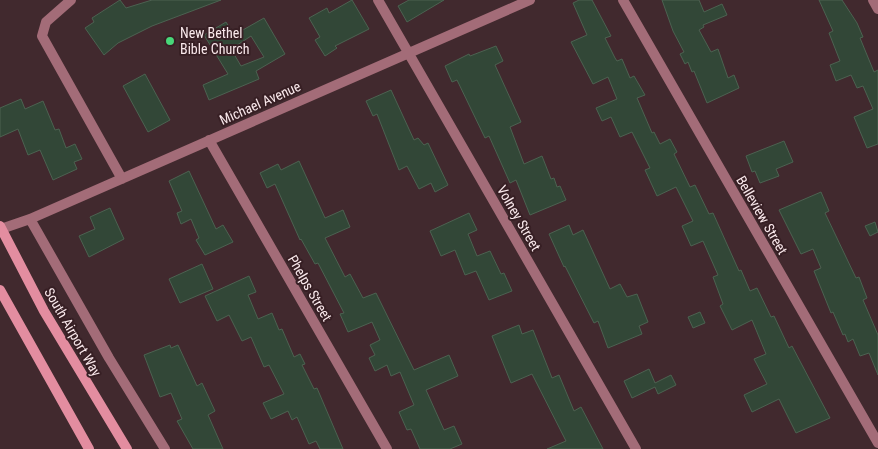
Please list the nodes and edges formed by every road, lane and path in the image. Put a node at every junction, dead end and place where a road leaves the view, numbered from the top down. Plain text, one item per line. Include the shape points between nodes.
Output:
1 (71, 0) edge
2 (378, 0) edge
3 (530, 0) edge
4 (623, 0) edge
5 (872, 0) edge
6 (878, 10) edge
7 (410, 52) junction
8 (210, 140) junction
9 (122, 179) junction
10 (30, 219) junction
11 (1, 228) edge
12 (0, 290) edge
13 (878, 443) edge
14 (89, 449) edge
15 (127, 449) edge
16 (164, 449) edge
17 (388, 449) edge
18 (636, 449) edge

1 - 9 street via 46,22 42,36
2 - 7 street, Volney Street
3 - 7 street, Michael Avenue
4 - 13 street, Belleview Street
5 - 6 street
7 - 8 street, Michael Avenue
7 - 18 street, Volney Street via 431,94
8 - 9 street, Michael Avenue
8 - 17 street, Phelps Street
9 - 10 street, Michael Avenue
10 - 11 street, Michael Avenue
10 - 16 street
11 - 15 main road, South Airport Way via 44,311
12 - 14 main road

